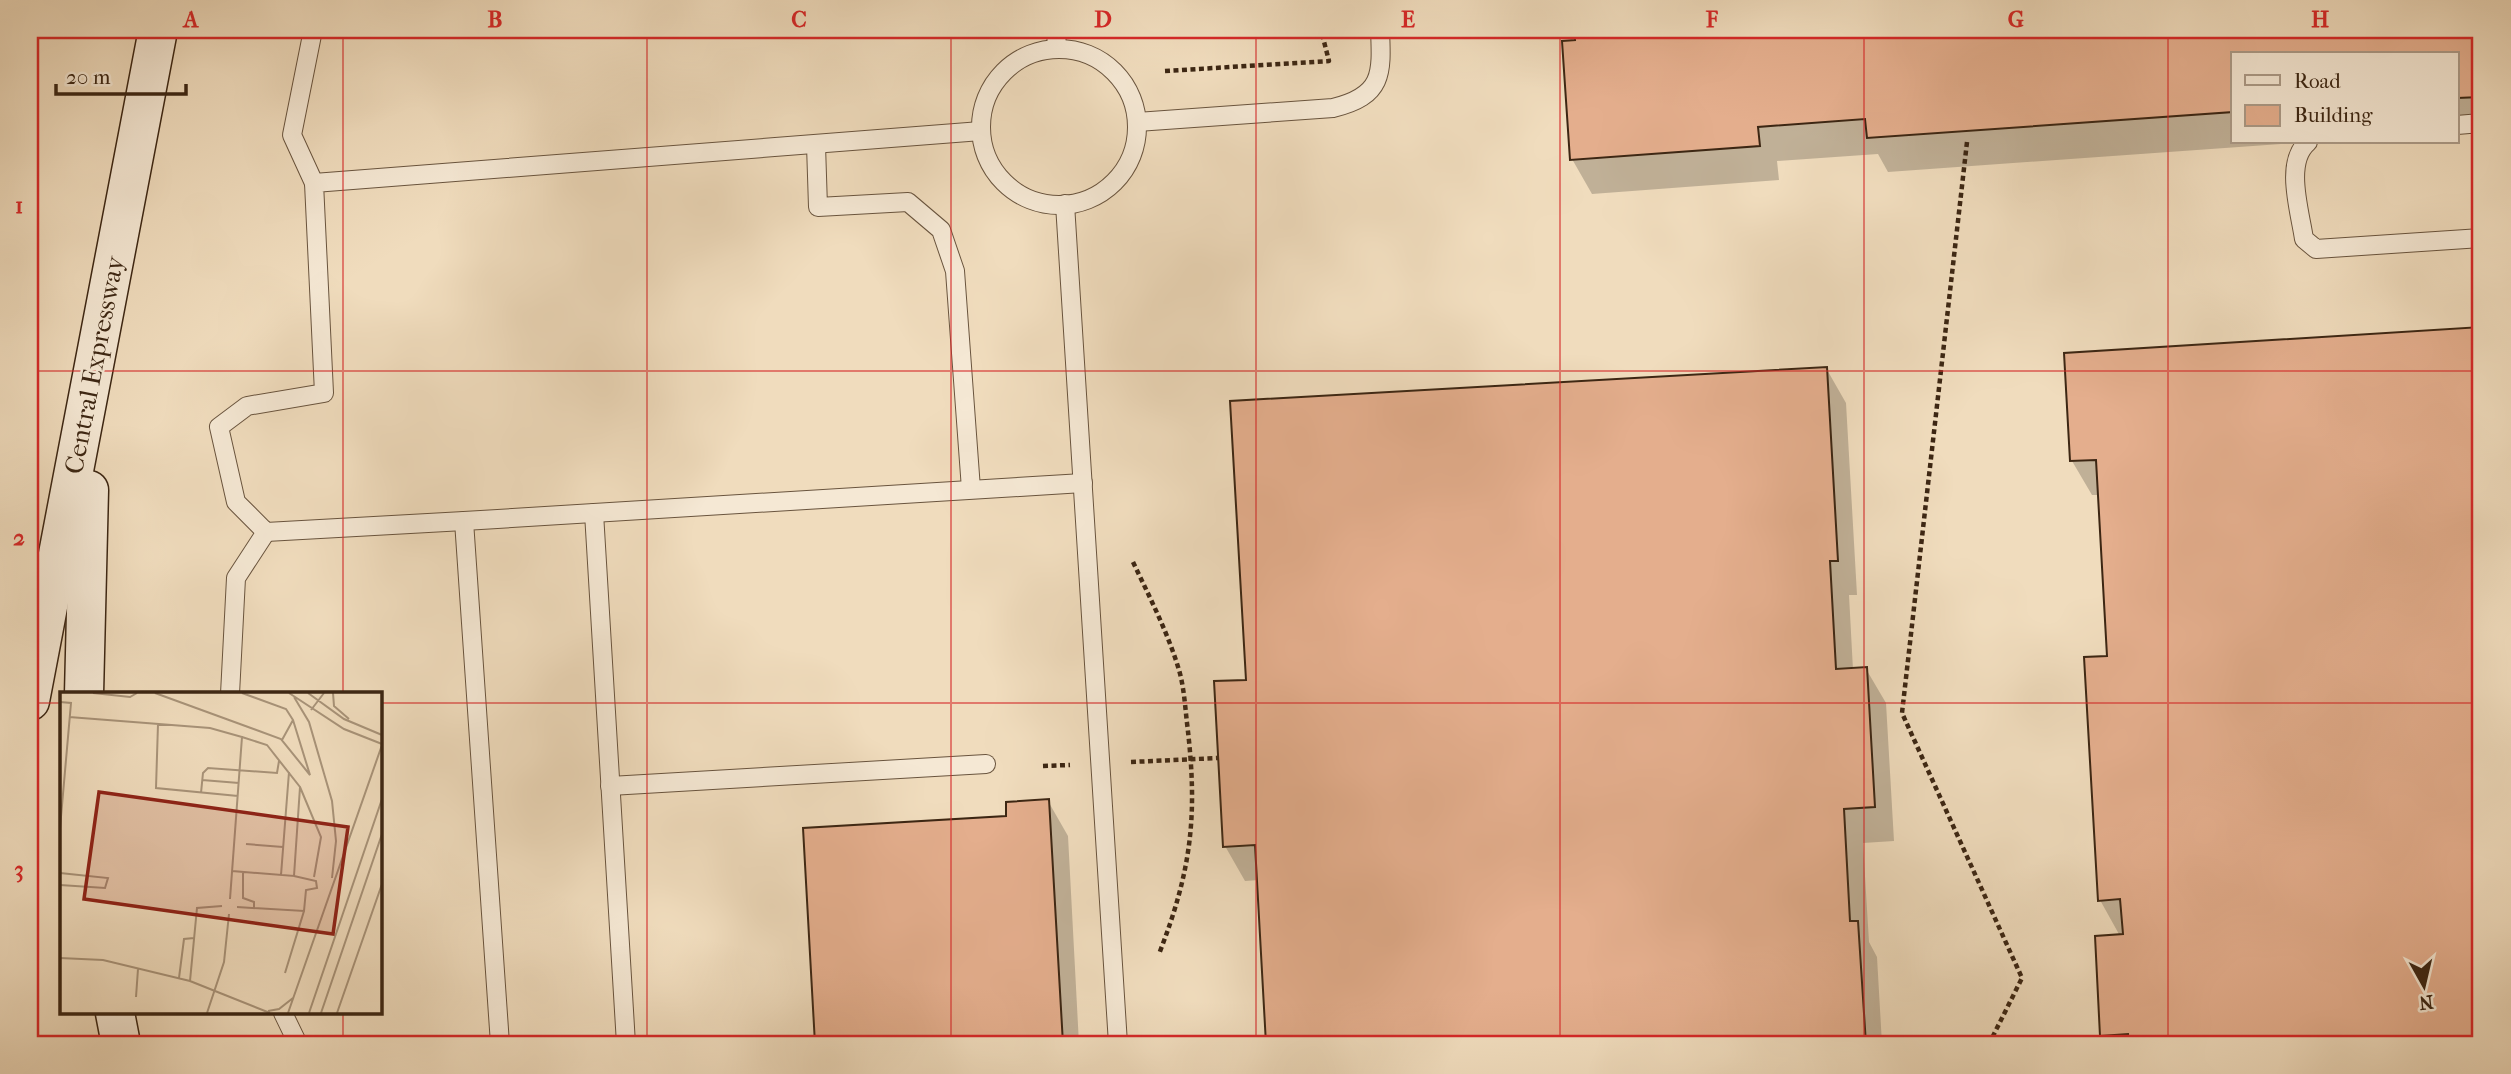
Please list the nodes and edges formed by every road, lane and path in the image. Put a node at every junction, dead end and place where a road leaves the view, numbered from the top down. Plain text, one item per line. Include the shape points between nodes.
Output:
1 (158, 30) edge
2 (313, 30) edge
3 (1056, 30) edge
4 (1321, 30) edge
5 (1380, 30) edge
6 (1057, 49) junction
7 (1165, 71) dead end
8 (1137, 122) junction
9 (2481, 123) edge
10 (2458, 125) edge
11 (981, 131) junction
12 (1967, 142) dead end
13 (2306, 144) edge
14 (816, 145) junction
15 (314, 183) junction
16 (1065, 204) junction
17 (2481, 238) edge
18 (94, 369) junction
19 (1083, 483) junction
20 (971, 489) junction
21 (594, 513) junction
22 (464, 521) junction
23 (266, 532) junction
24 (1133, 562) dead end
25 (84, 692) edge
26 (230, 692) edge
27 (30, 701) edge
28 (1191, 758) junction
29 (1218, 758) dead end
30 (1180, 759) dead end
31 (986, 764) dead end
32 (610, 786) junction
33 (1159, 954) dead end
34 (115, 1014) edge
35 (283, 1014) edge
36 (121, 1044) edge
37 (298, 1044) edge
38 (500, 1044) edge
39 (626, 1044) edge
40 (1118, 1044) edge
41 (1989, 1044) edge

1 - 18 main road, Central Expressway
2 - 15 lane via 292,135
3 - 6 lane
4 - 7 path via 1329,61
5 - 8 lane via 1382,67 1372,88 1353,103
6 - 8 lane via 1097,58 1114,71 1127,88
6 - 11 lane via 1037,52 1002,74 989,91
8 - 16 lane via 1135,145 1116,179 1102,192
9 - 10 lane
11 - 14 lane
11 - 16 lane via 994,170 1007,185 1035,200
12 - 41 path via 1902,713 2022,978
13 - 17 lane via 2300,149 2295,176 2304,239 2316,249
14 - 15 lane
14 - 20 lane via 818,207 908,202 941,230 955,271
15 - 23 lane via 324,393 247,406 219,427 236,502
16 - 19 lane
18 - 25 main road
18 - 27 main road, Central Expressway
19 - 20 lane
19 - 40 lane
20 - 21 lane
21 - 22 lane
21 - 32 lane
22 - 23 lane
22 - 38 lane
23 - 26 lane via 236,578
24 - 28 path via 1181,674
28 - 29 path
28 - 30 path
28 - 33 path via 1190,851 1180,900
31 - 32 lane
32 - 39 lane
34 - 36 main road
35 - 37 lane

